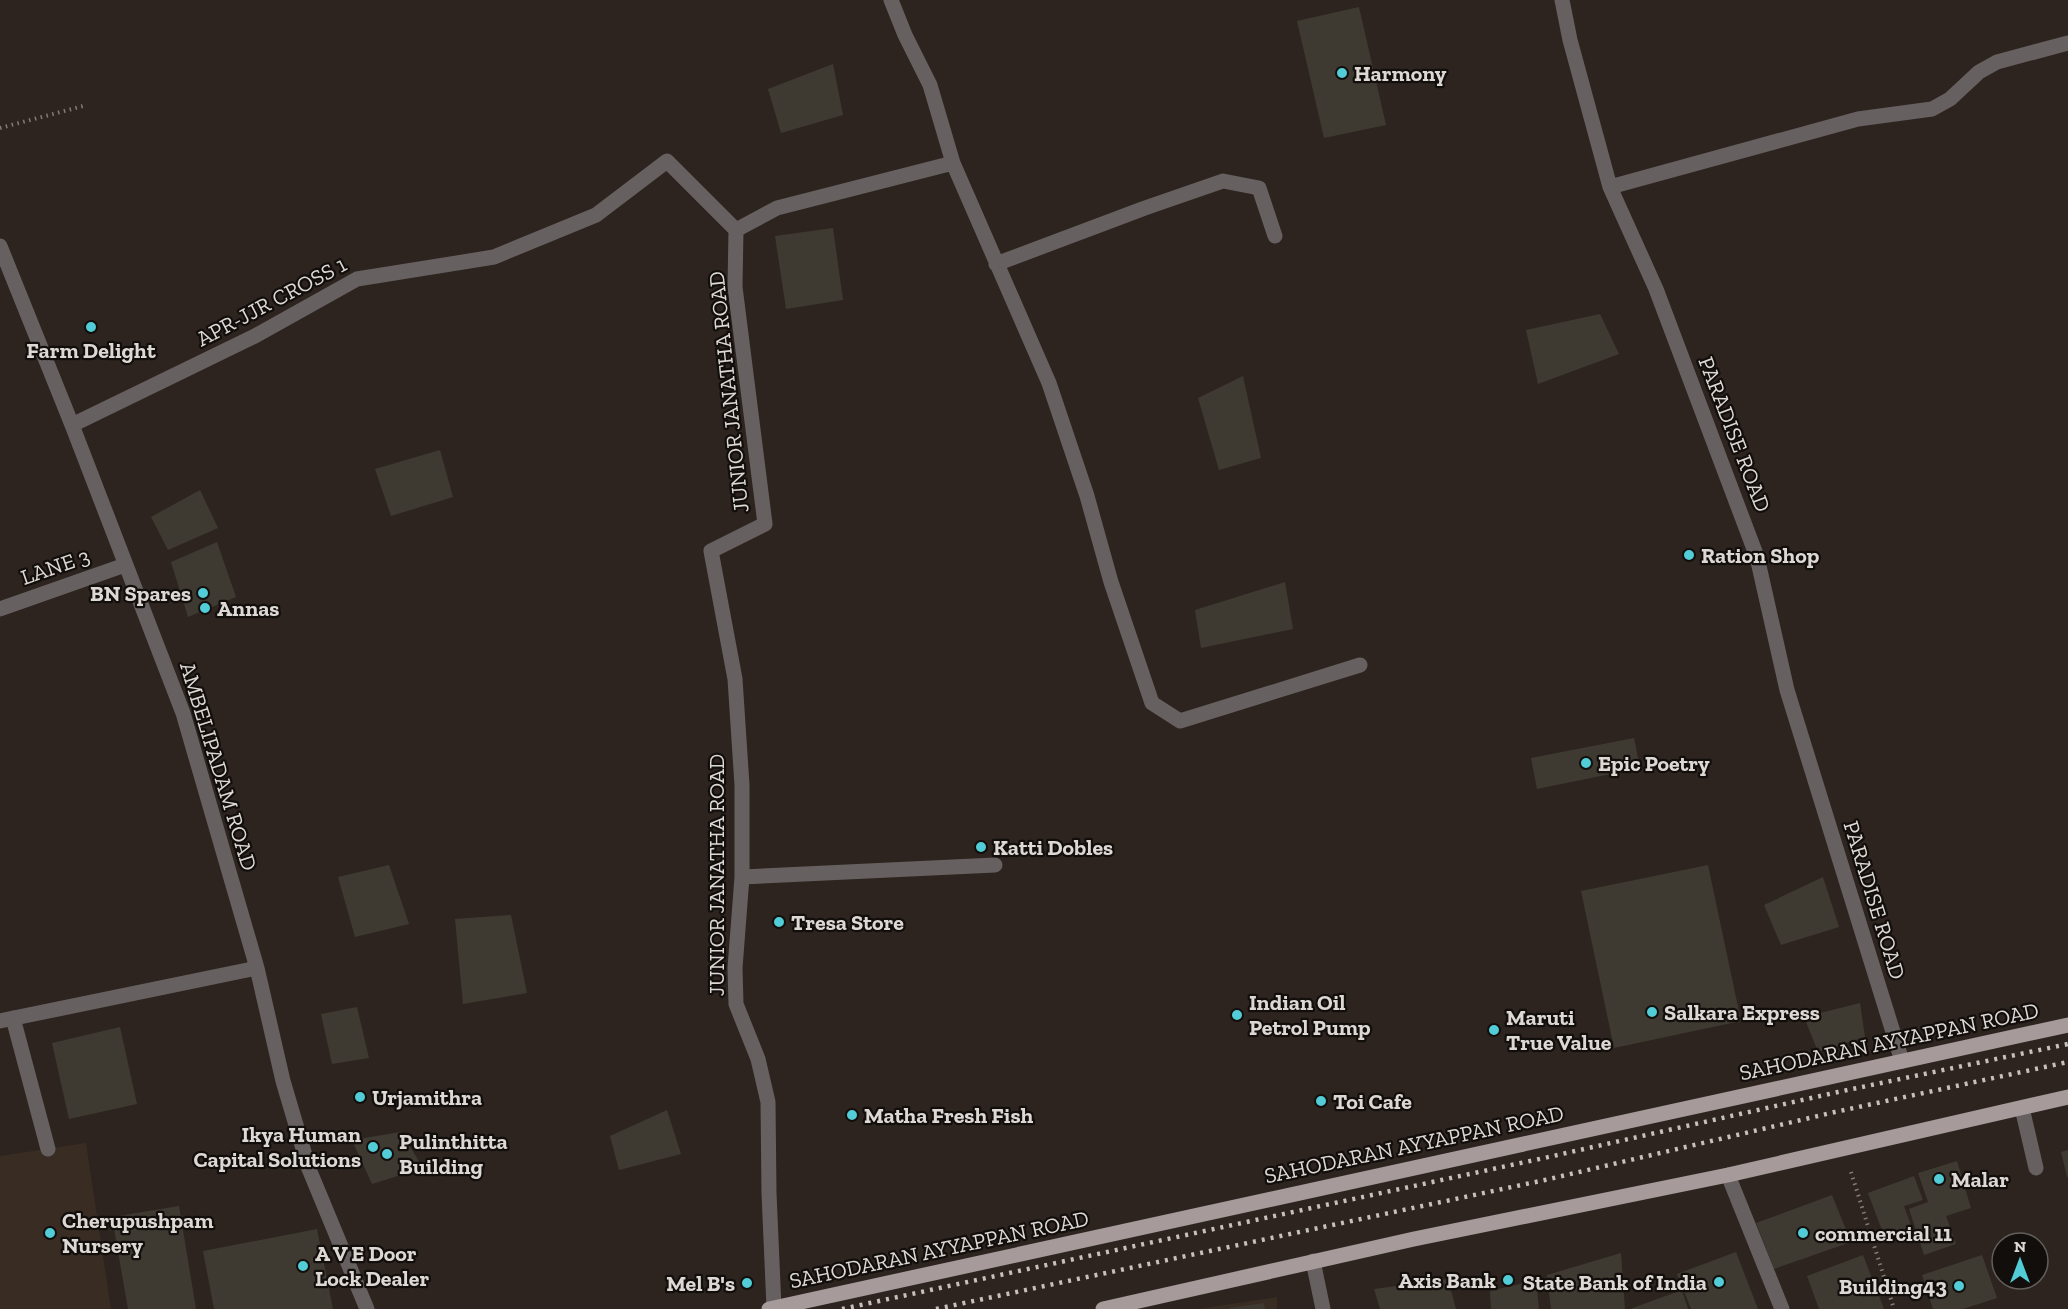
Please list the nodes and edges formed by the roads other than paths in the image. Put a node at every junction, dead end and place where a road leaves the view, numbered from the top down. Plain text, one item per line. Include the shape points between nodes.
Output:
1 (891, 0) edge
2 (1562, 0) edge
3 (2068, 43) edge
4 (953, 163) junction
5 (1610, 187) junction
6 (736, 230) junction
7 (1275, 236) dead end
8 (0, 246) edge
9 (996, 264) junction
10 (72, 425) junction
11 (125, 565) junction
12 (0, 609) edge
13 (1360, 665) dead end
14 (995, 865) dead end
15 (742, 877) junction
16 (257, 968) junction
17 (7, 1020) edge
18 (2068, 1025) edge
19 (1902, 1061) junction
20 (2068, 1097) edge
21 (2022, 1108) junction
22 (48, 1149) dead end
23 (2036, 1168) dead end
24 (1728, 1175) junction
25 (1313, 1261) junction
26 (367, 1309) edge
27 (771, 1309) edge
28 (1103, 1309) edge
29 (1323, 1309) edge
30 (1782, 1309) edge

1 - 4 street via 930,85
2 - 5 street, PARADISE ROAD
3 - 5 street via 1997,62 1932,110 1858,119
4 - 6 street via 777,208
4 - 9 street
5 - 19 street, PARADISE ROAD via 1656,289 1757,556 1786,690
6 - 10 street, APR-JJR CROSS 1 via 667,161 596,215 494,257 357,279 255,336
6 - 15 street, JUNIOR JANATHA ROAD via 735,287 765,524 711,551 735,679 742,785
7 - 9 street via 1259,188 1223,181
8 - 10 street, AMBELIPADAM ROAD
9 - 13 street via 1049,383 1152,703 1180,722
10 - 11 street, AMBELIPADAM ROAD
11 - 12 street, LANE 3
11 - 16 street, AMBELIPADAM ROAD via 183,713
14 - 15 street
15 - 27 street, JUNIOR JANATHA ROAD via 736,1004 758,1059 768,1102
16 - 17 street
16 - 26 street, AMBELIPADAM ROAD via 283,1081 309,1168
17 - 22 street
18 - 19 main road, SAHODARAN AYYAPPAN ROAD
19 - 27 main road, SAHODARAN AYYAPPAN ROAD
20 - 21 main road
21 - 23 street
21 - 24 main road
24 - 25 main road
24 - 30 street
25 - 28 main road
25 - 29 street

